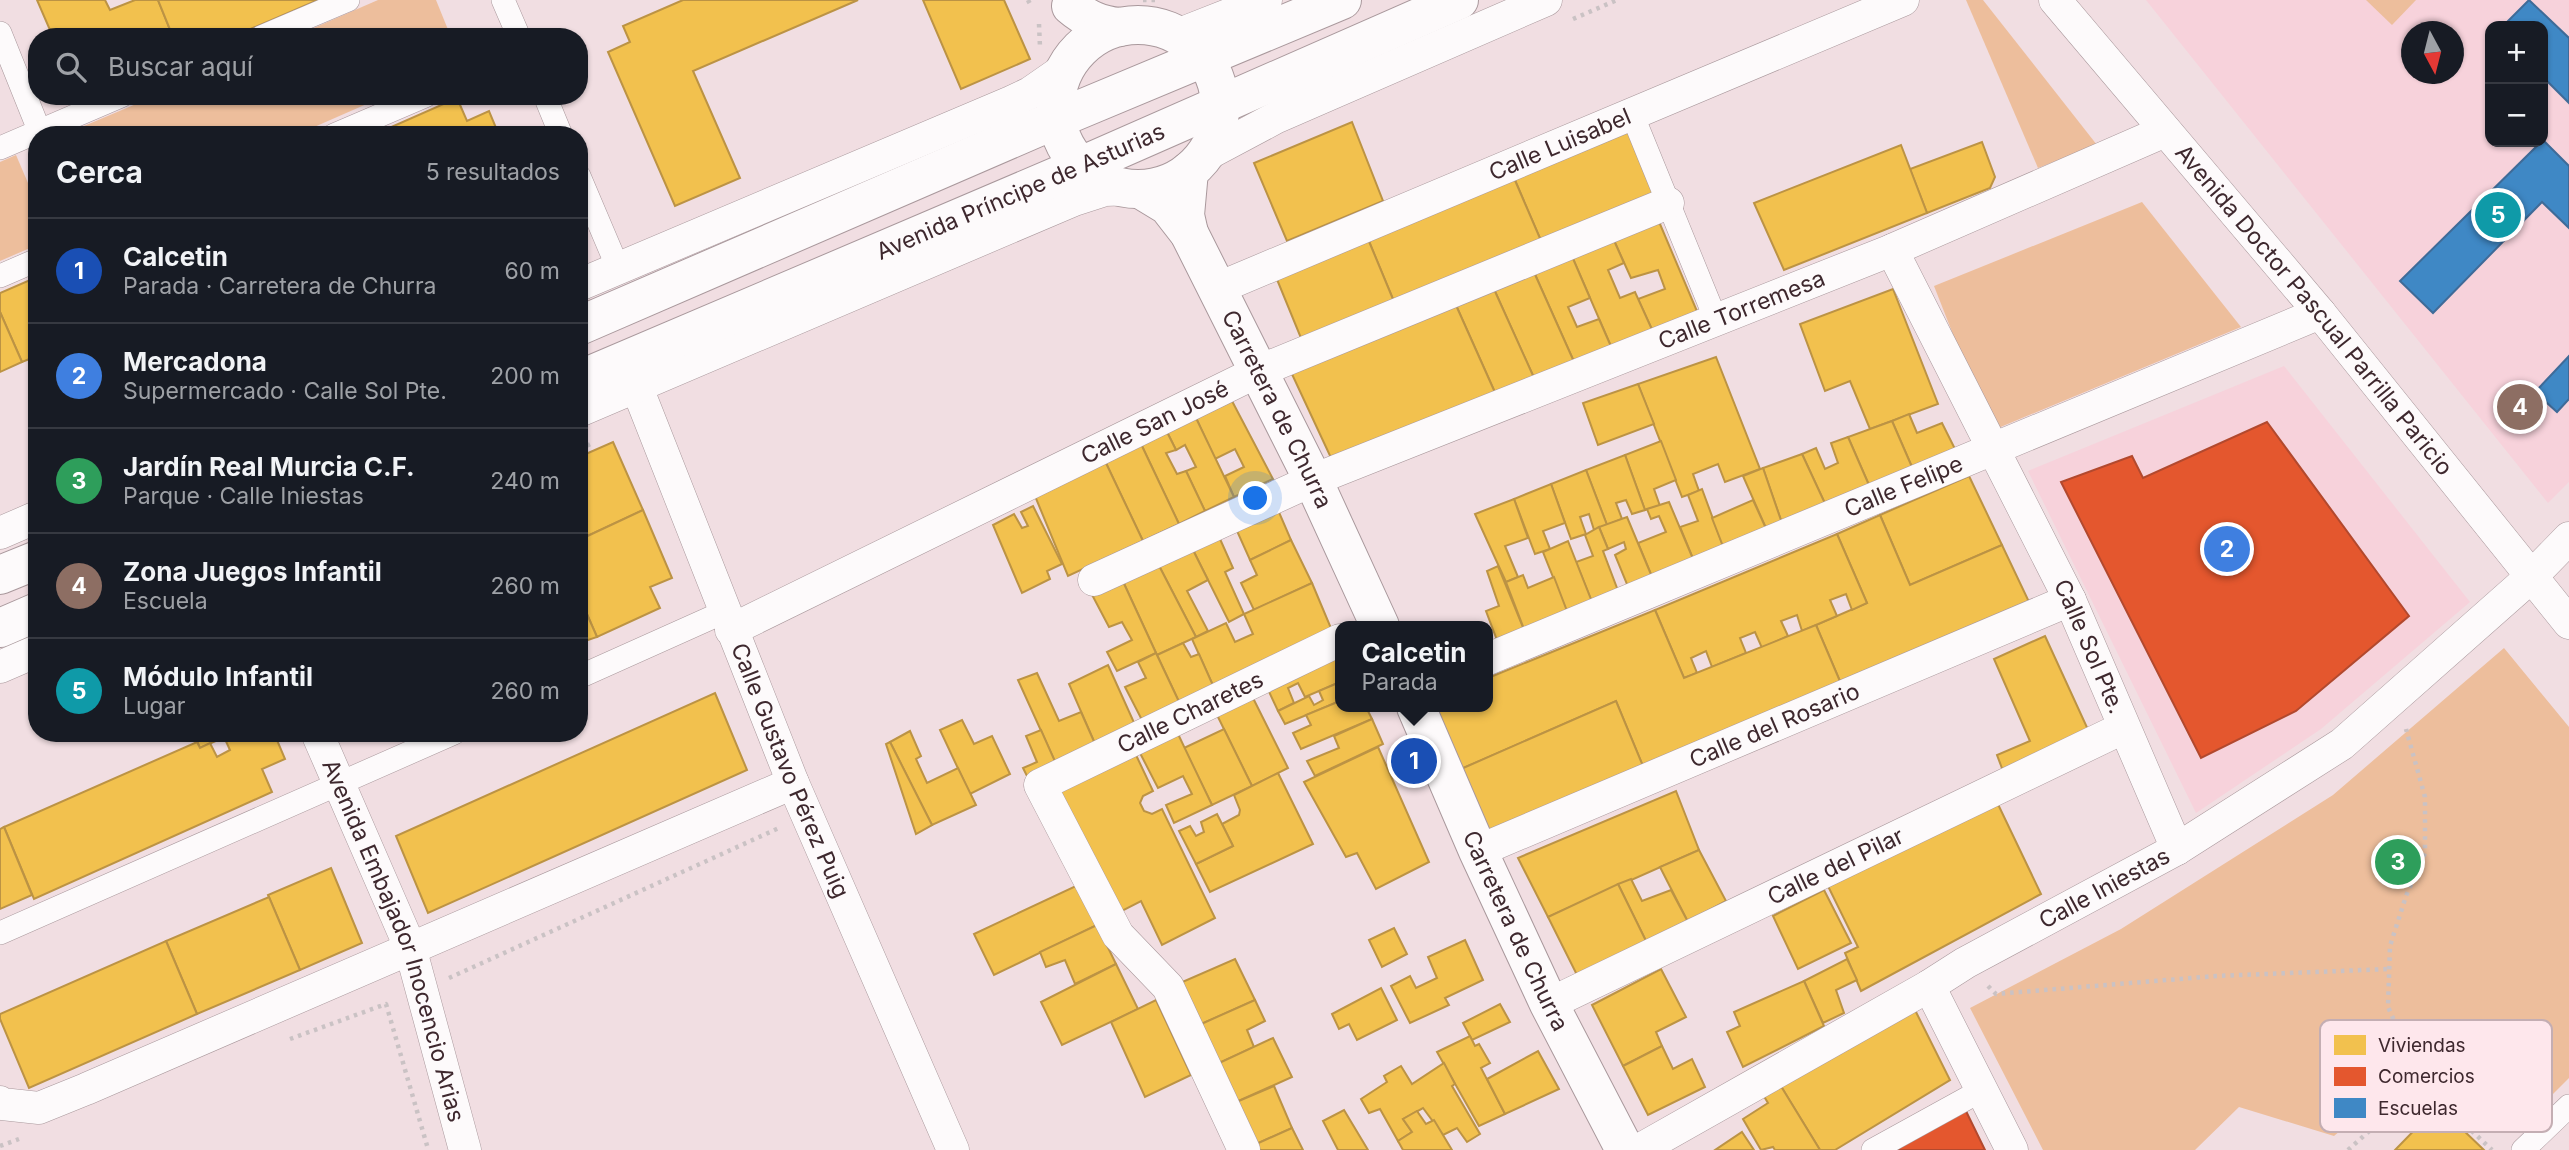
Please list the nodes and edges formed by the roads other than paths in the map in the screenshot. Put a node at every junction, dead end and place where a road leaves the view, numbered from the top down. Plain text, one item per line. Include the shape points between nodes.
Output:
1 (348, 0) edge
2 (1266, 0) edge
3 (1342, 0) edge
4 (1460, 0) edge
5 (1546, 0) edge
6 (1903, 0) edge
7 (2055, 0) edge
8 (511, 2) edge
9 (1070, 3) edge
10 (1131, 13) edge
11 (282, 28) edge
12 (517, 28) edge
13 (0, 33) edge
14 (1190, 46) junction
15 (1073, 58) junction
16 (28, 103) edge
17 (1220, 104) junction
18 (29, 105) edge
19 (101, 105) edge
20 (404, 105) edge
21 (549, 105) edge
22 (1632, 114) junction
23 (1057, 119) junction
24 (37, 126) edge
25 (55, 126) edge
26 (355, 126) edge
27 (557, 126) edge
28 (2165, 131) junction
29 (28, 138) edge
30 (0, 148) edge
31 (1196, 164) junction
32 (1081, 166) junction
33 (1137, 189) junction
34 (588, 197) edge
35 (1668, 203) junction
36 (1189, 233) junction
37 (1892, 250) junction
38 (28, 264) edge
39 (618, 268) junction
40 (0, 276) edge
41 (588, 281) edge
42 (1216, 289) junction
43 (2320, 313) junction
44 (1716, 320) junction
45 (588, 322) edge
46 (1259, 371) junction
47 (588, 376) edge
48 (636, 385) junction
49 (588, 407) edge
50 (1993, 448) junction
51 (1313, 480) junction
52 (28, 521) edge
53 (0, 533) edge
54 (2569, 538) edge
55 (28, 564) edge
56 (0, 575) edge
57 (2532, 576) junction
58 (1094, 580) dead end
59 (2070, 600) junction
60 (28, 616) edge
61 (728, 621) junction
62 (1374, 621) edge
63 (2569, 623) edge
64 (0, 628) edge
65 (1335, 642) edge
66 (28, 655) edge
67 (1493, 657) edge
68 (0, 667) edge
69 (588, 674) edge
70 (1418, 712) edge
71 (2123, 728) junction
72 (321, 742) edge
73 (434, 742) edge
74 (793, 783) junction
75 (340, 784) junction
76 (2177, 849) junction
77 (1478, 851) junction
78 (0, 933) edge
79 (410, 947) junction
80 (1929, 986) junction
81 (1549, 1004) junction
82 (1982, 1090) junction
83 (0, 1102) edge
84 (2569, 1106) edge
85 (2552, 1123) edge
86 (2542, 1132) edge
87 (465, 1150) edge
88 (953, 1150) edge
89 (1244, 1150) edge
90 (1625, 1150) edge
91 (1639, 1150) edge
92 (1873, 1150) edge
93 (2012, 1150) edge
94 (2524, 1150) edge

1 - 11 street
2 - 14 street
3 - 14 main road
4 - 17 main road, Avenida Príncipe de Asturias
5 - 31 street via 1277,117
6 - 22 street, Calle Luisabel
7 - 28 street, Avenida Doctor Pascual Parrilla Paricio
8 - 12 street
9 - 10 main road via 1087,19 1108,26
9 - 15 main road via 1083,38
10 - 14 main road
10 - 15 main road
13 - 16 street
14 - 17 main road via 1216,79
14 - 23 main road
15 - 23 main road via 1058,88
15 - 39 street via 1030,93 1011,102
17 - 31 main road, Carretera de Churra via 1216,132
17 - 32 main road, Avenida Príncipe de Asturias
18 - 24 street
19 - 25 street
20 - 26 street
21 - 27 street
22 - 35 street
22 - 42 street, Calle Luisabel
23 - 32 main road via 1068,150
23 - 45 main road
28 - 37 street, Calle Torremesa
28 - 43 street, Avenida Doctor Pascual Parrilla Paricio
29 - 30 street
31 - 33 main road via 1166,184
31 - 36 main road, Carretera de Churra via 1185,215
32 - 33 main road, Carretera de Churra via 1110,184
32 - 47 main road, Avenida Príncipe de Asturias
33 - 36 main road, Carretera de Churra via 1168,206
33 - 48 street via 1105,190 1074,200
34 - 39 street
35 - 44 street
35 - 46 street, Calle San José
36 - 42 main road, Carretera de Churra
37 - 44 street, Calle Torremesa
37 - 50 street, Calle Sol Pte.
38 - 40 street
39 - 41 street
42 - 46 main road, Carretera de Churra
43 - 50 street, Calle Felipe
43 - 57 street, Avenida Doctor Pascual Parrilla Paricio
44 - 51 street, Calle Torremesa
46 - 51 main road, Carretera de Churra
46 - 61 street, Calle San José
48 - 49 street
48 - 61 street, Calle Gustavo Pérez Puig
50 - 59 street, Calle Sol Pte.
50 - 67 street, Calle Felipe
51 - 58 street, Calle Torremesa
51 - 62 main road, Carretera de Churra
52 - 53 street
54 - 57 street, Calle Iniestas
55 - 56 main road
57 - 63 street, Avenida Doctor Pascual Parrilla Paricio
57 - 76 street, Calle Iniestas via 2342,744
59 - 71 street, Calle Sol Pte.
59 - 77 street, Calle del Rosario
60 - 64 main road
61 - 69 street
61 - 74 street, Calle Gustavo Pérez Puig
65 - 89 street, Calle Charetes via 1040,785 1118,935 1168,987
66 - 68 street
70 - 77 main road, Carretera de Churra
71 - 76 street, Calle Sol Pte.
71 - 81 street, Calle del Pilar
72 - 75 street, Avenida Embajador Inocencio Arias
73 - 75 street
74 - 79 street
74 - 88 street, Calle Gustavo Pérez Puig
75 - 78 street
75 - 79 street, Avenida Embajador Inocencio Arias
76 - 80 street, Calle Iniestas
77 - 81 main road, Carretera de Churra
79 - 83 street via 39,1108
79 - 87 street, Avenida Embajador Inocencio Arias
80 - 82 street
80 - 91 street, Calle Iniestas
81 - 90 main road, Carretera de Churra
82 - 92 street
82 - 93 street
84 - 85 street
86 - 94 street

